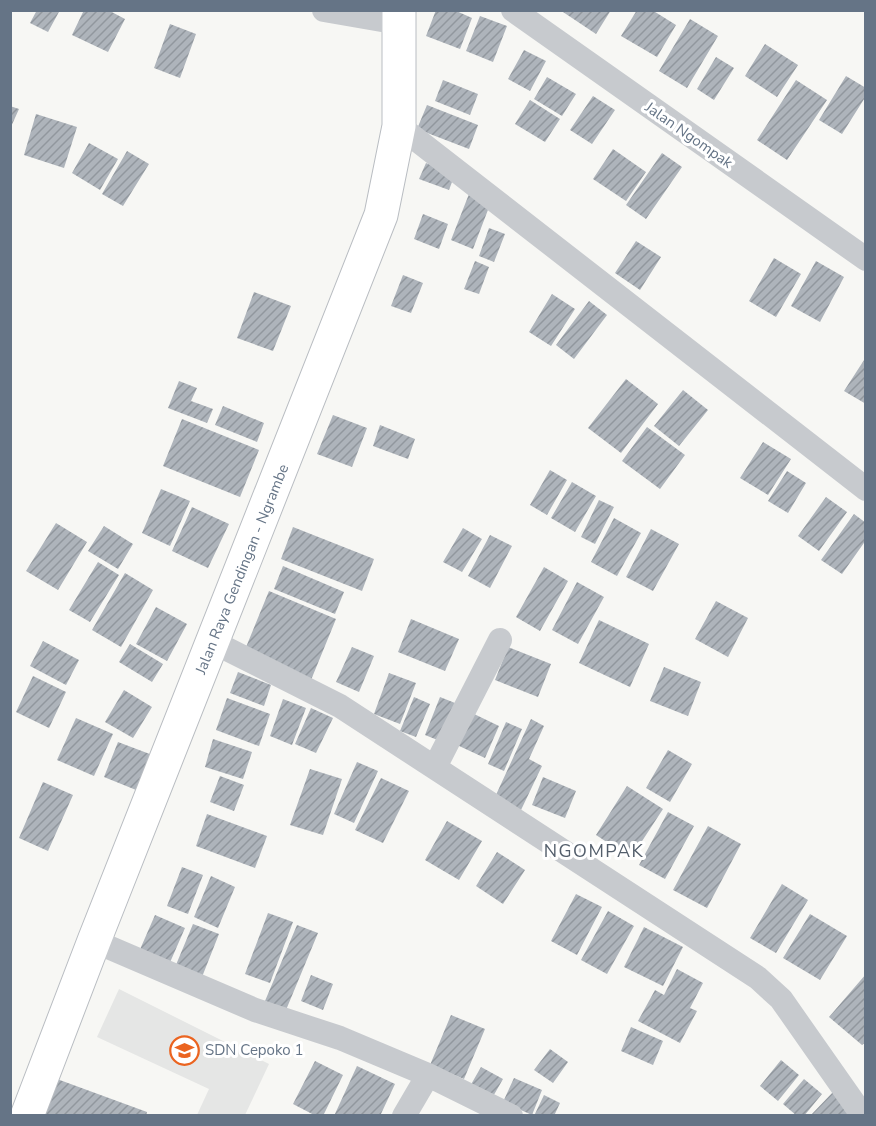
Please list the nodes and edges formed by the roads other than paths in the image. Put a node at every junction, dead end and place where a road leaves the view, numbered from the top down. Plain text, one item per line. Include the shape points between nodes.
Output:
1 (324, 10) edge
2 (513, 10) edge
3 (399, 17) edge
4 (399, 126) junction
5 (866, 258) edge
6 (866, 489) edge
7 (500, 640) dead end
8 (213, 642) junction
9 (435, 767) junction
10 (94, 941) junction
11 (428, 1075) junction
12 (27, 1116) edge
13 (404, 1116) edge
14 (512, 1116) edge
15 (863, 1116) edge

1 - 3 street
2 - 5 street, Jalan Ngompak
3 - 4 main road, Jalan Raya Gendingan - Ngrambe
4 - 6 street
4 - 8 main road, Jalan Raya Gendingan - Ngrambe via 381,215
7 - 9 street
8 - 9 street via 340,706
8 - 10 main road, Jalan Raya Gendingan - Ngrambe
9 - 15 street via 758,978 781,999
10 - 11 street via 255,1010 340,1038
10 - 12 main road, Jalan Raya Gendingan - Ngrambe
11 - 13 street
11 - 14 street

